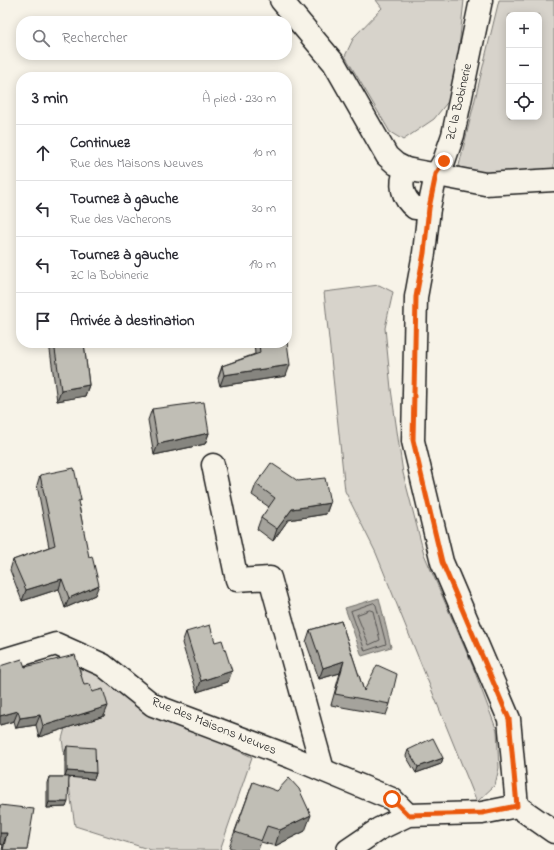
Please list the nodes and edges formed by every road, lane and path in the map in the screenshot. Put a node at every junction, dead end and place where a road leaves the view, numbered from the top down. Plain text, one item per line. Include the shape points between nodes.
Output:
1 (282, 0) edge
2 (481, 0) edge
3 (406, 169) junction
4 (436, 174) junction
5 (554, 180) edge
6 (429, 208) junction
7 (213, 465) dead end
8 (0, 662) edge
9 (323, 770) junction
10 (517, 806) junction
11 (408, 815) junction
12 (554, 832) edge
13 (348, 850) edge

1 - 3 street via 334,63 387,156
2 - 4 street, ZC la Bobinerie via 453,135 444,161
3 - 4 street
3 - 6 street via 401,182 406,196 415,208
4 - 5 street via 485,184
4 - 6 street, ZC la Bobinerie
6 - 10 street, ZC la Bobinerie via 416,297 413,440 442,562 509,719
7 - 9 street via 237,580 270,578
8 - 9 street, Rue des Maisons Neuves via 56,644 103,665 153,705
9 - 11 street, Rue des Maisons Neuves via 392,799
10 - 11 street via 482,813
10 - 12 street
11 - 13 street via 379,829

